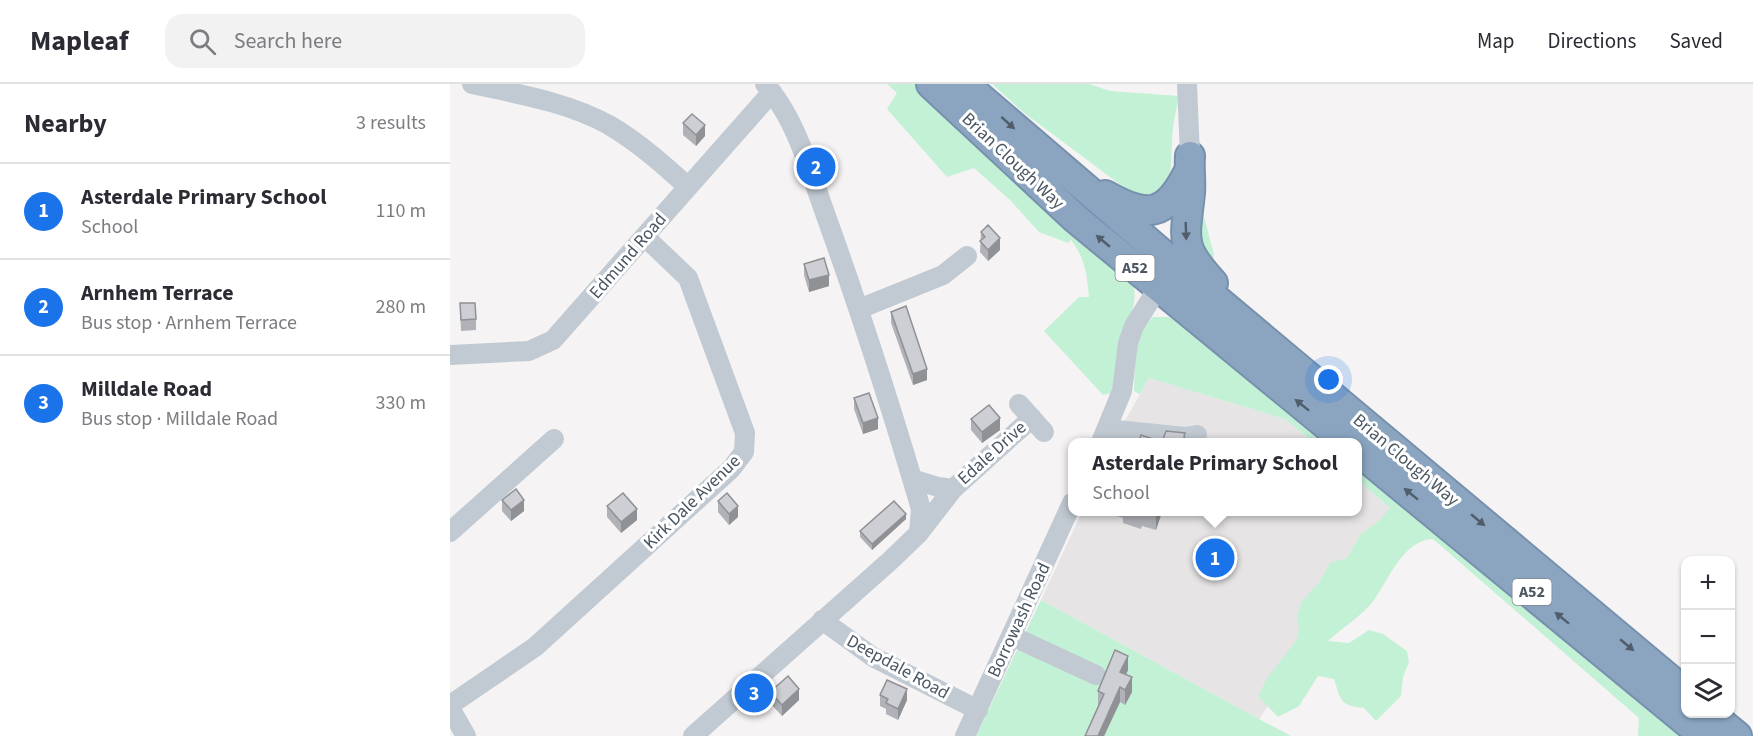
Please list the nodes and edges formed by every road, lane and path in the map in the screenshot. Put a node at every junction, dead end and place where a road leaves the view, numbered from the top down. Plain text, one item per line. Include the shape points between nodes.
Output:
1 (472, 84) edge
2 (931, 84) edge
3 (964, 84) edge
4 (1187, 84) edge
5 (768, 88) edge
6 (1189, 164) junction
7 (1065, 172) junction
8 (688, 188) junction
9 (645, 237) junction
10 (967, 256) dead end
11 (1158, 288) junction
12 (859, 309) junction
13 (450, 355) edge
14 (1309, 377) junction
15 (1032, 418) dead end
16 (1197, 435) dead end
17 (1104, 436) edge
18 (1342, 438) edge
19 (554, 439) dead end
20 (1362, 454) edge
21 (912, 479) junction
22 (953, 489) junction
23 (1068, 512) edge
24 (450, 532) edge
25 (919, 533) junction
26 (822, 620) junction
27 (1012, 636) junction
28 (1096, 675) dead end
29 (1681, 689) edge
30 (450, 707) edge
31 (978, 710) junction
32 (1715, 718) edge
33 (465, 736) edge
34 (693, 736) edge
35 (965, 736) edge
36 (1704, 736) edge
37 (1737, 736) edge

1 - 8 street via 554,103 601,121 660,162
11 -> 2 highway, Brian Clough Way / A52 via 1076,219
3 -> 7 highway, Brian Clough Way / A52
4 - 6 street
5 - 8 street, Edmund Road
5 - 12 street via 784,110 799,144
6 - 7 highway via 1170,202 1148,211 1120,204
6 -> 14 highway via 1185,233 1193,258 1228,299
7 - 14 highway, Brian Clough Way / A52
8 - 9 street, Edmund Road
9 - 13 street, Edmund Road via 554,340 528,351
9 - 30 street, Kirk Dale Avenue via 688,278 745,433 744,452 731,469 535,647
10 - 12 street via 943,275
11 - 17 street via 1134,326 1122,391
18 -> 11 highway, Brian Clough Way / A52
12 - 21 street
14 -> 29 highway, Brian Clough Way / A52
15 - 22 street, Edale Drive
16 - 17 street
19 - 24 street
36 -> 20 highway, Brian Clough Way / A52
21 - 22 street, Edale Drive
21 - 25 street via 921,508
22 - 25 street, Edale Drive
23 - 27 street, Borrowash Road
25 - 26 street, Edale Drive
26 - 31 street, Deepdale Road via 873,657
26 - 34 street, Edale Drive
27 - 28 street
27 - 31 street, Borrowash Road
30 - 33 street
31 - 35 street, Borrowash Road
32 - 37 highway

